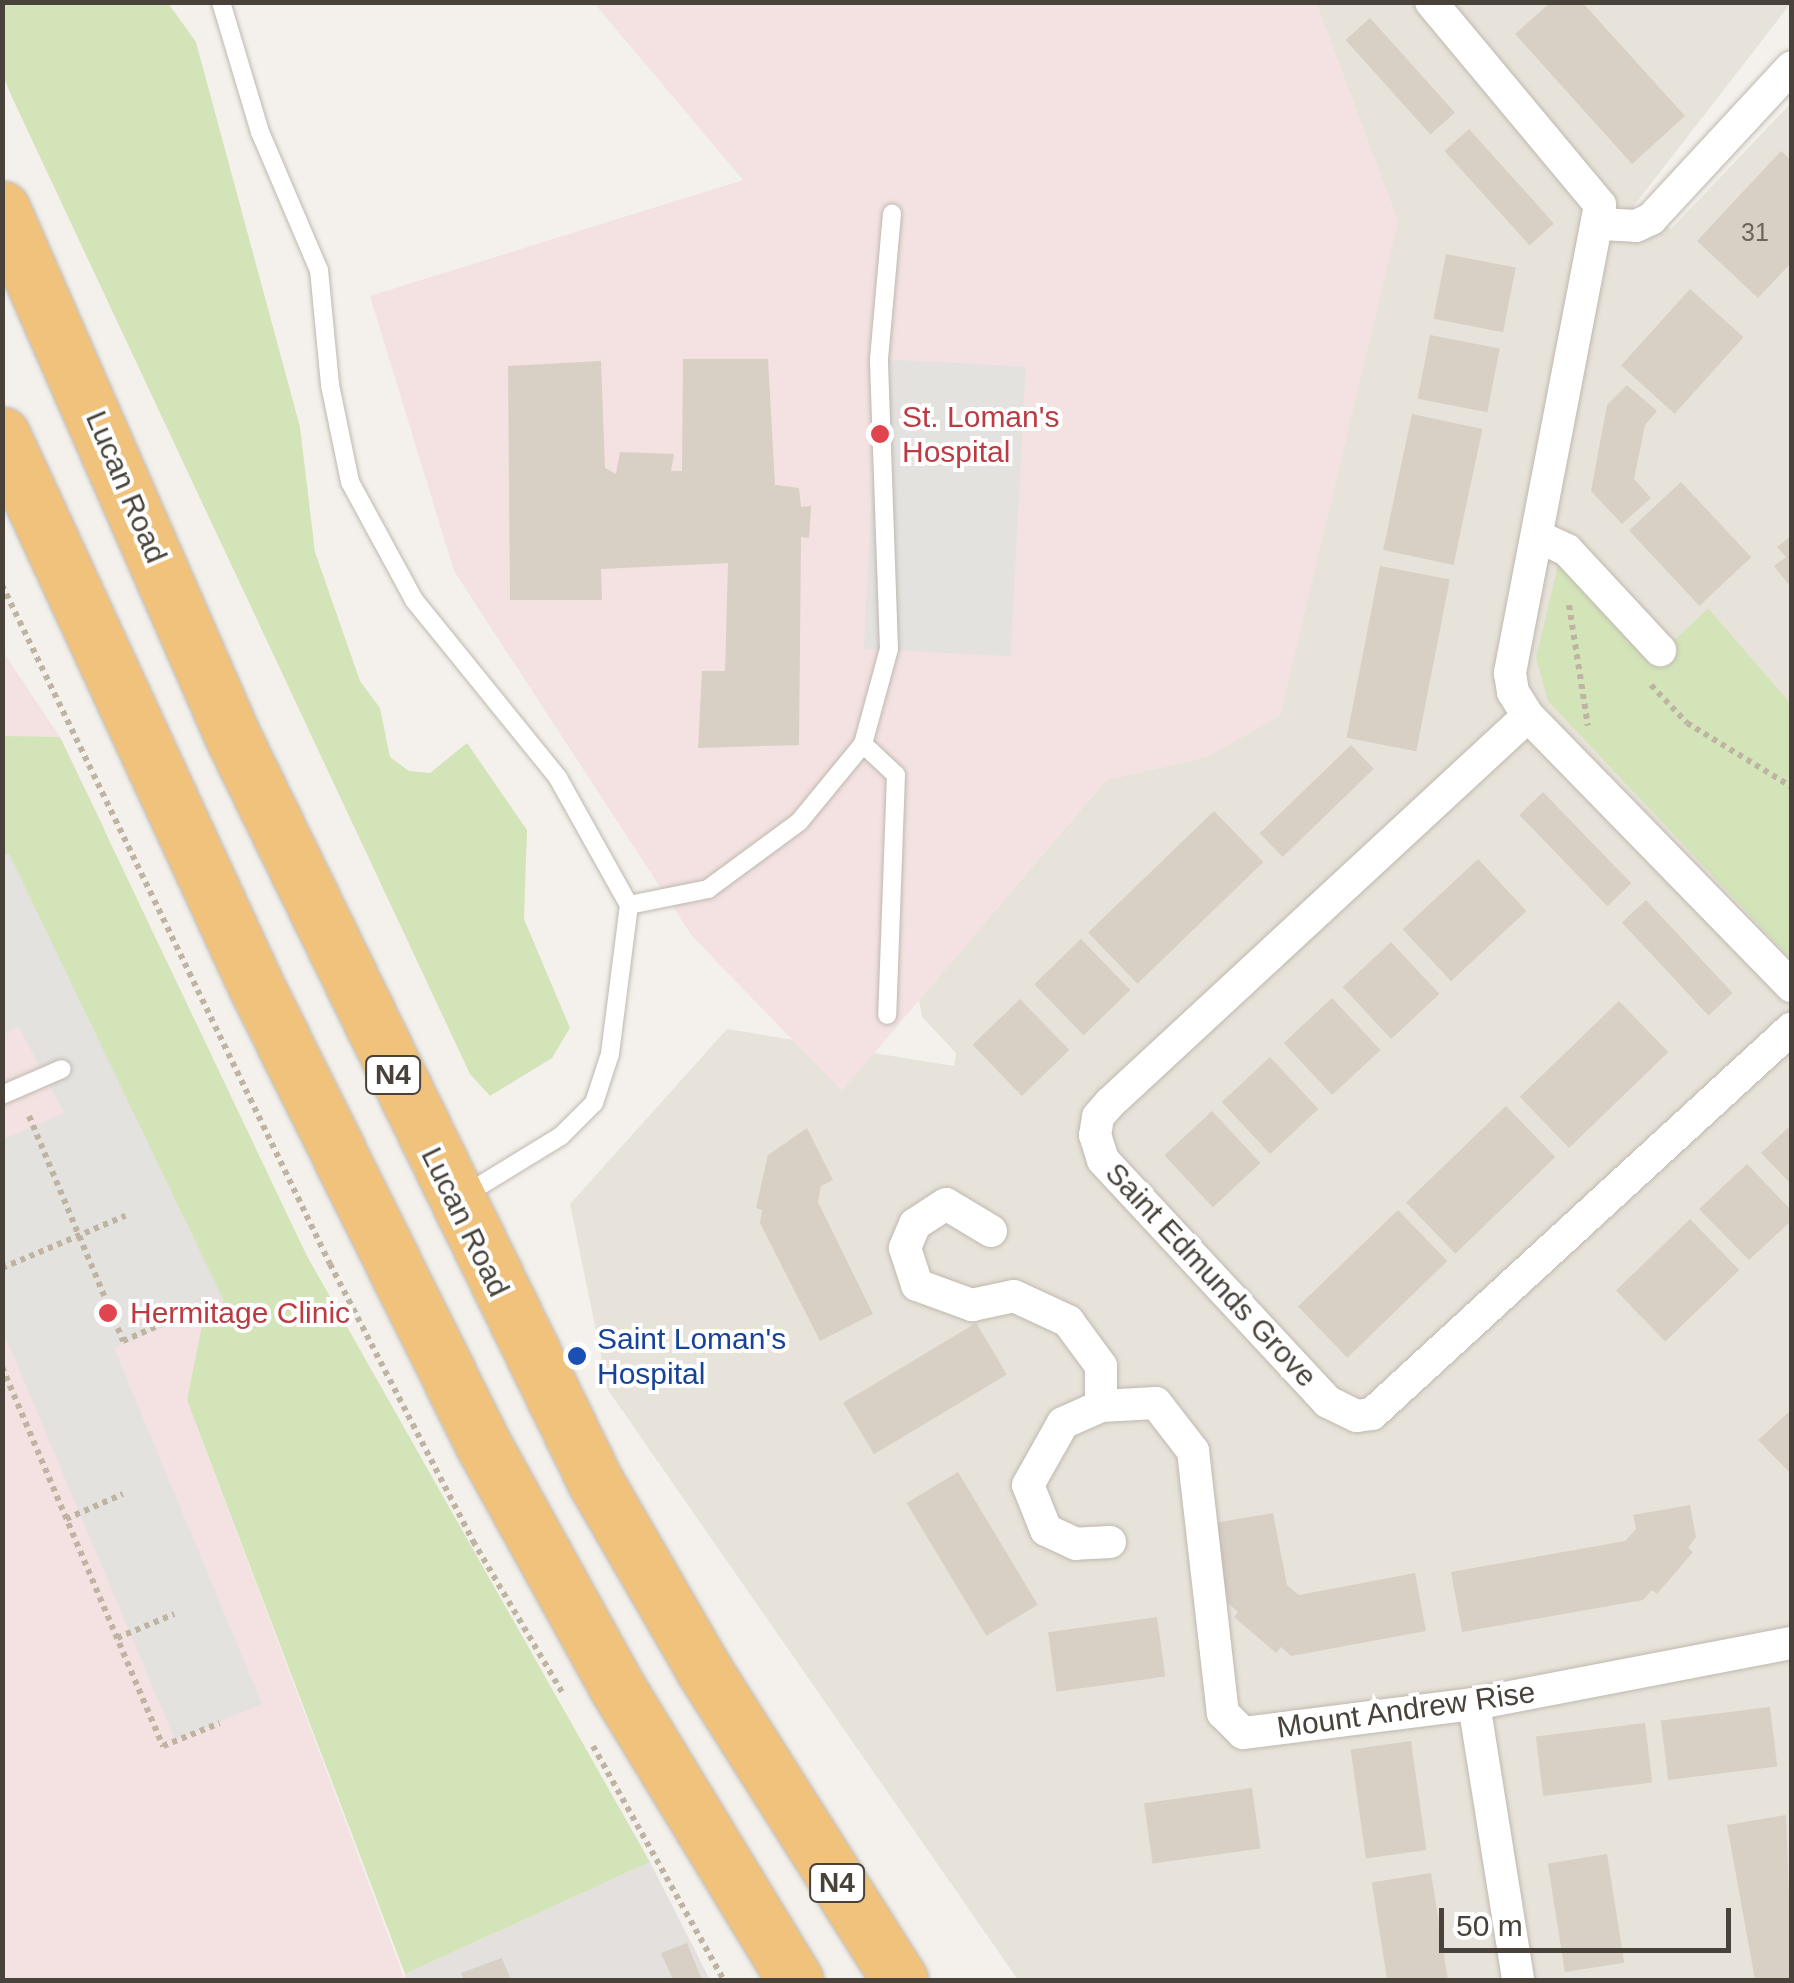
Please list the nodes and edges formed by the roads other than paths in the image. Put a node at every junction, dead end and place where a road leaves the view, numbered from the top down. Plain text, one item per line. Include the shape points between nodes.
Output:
1 (222, 2) edge
2 (1431, 2) edge
3 (1792, 67) edge
4 (2, 208) edge
5 (892, 214) dead end
6 (1600, 224) junction
7 (2, 434) edge
8 (2, 529) edge
9 (1538, 537) junction
10 (1649, 661) road end
11 (1528, 716) junction
12 (862, 744) junction
13 (178, 819) junction
14 (629, 904) junction
15 (1792, 987) edge
16 (887, 1015) dead end
17 (1792, 1028) edge
18 (62, 1069) dead end
19 (2, 1095) edge
20 (454, 1201) junction
21 (990, 1231) dead end
22 (1101, 1406) junction
23 (1110, 1542) dead end
24 (1792, 1644) edge
25 (1474, 1704) junction
26 (795, 1980) edge
27 (900, 1980) edge
28 (1518, 1980) edge

1 - 14 lane via 260,132 318,270 330,385 350,482 414,600 558,778
2 - 6 street via 1591,189
3 - 6 street via 1651,219 1636,226
4 - 20 highway, Lucan Road / N4 via 233,736
5 - 12 lane via 878,359 889,649
6 - 9 street
7 - 13 highway
8 - 13 highway
9 - 10 street via 1567,550
9 - 11 street via 1510,673 1512,692
11 - 15 street
11 - 17 street, Saint Edmunds Grove via 1110,1103 1095,1135 1104,1160 1328,1402 1357,1416 1372,1414
12 - 14 lane via 800,822 708,889
12 - 16 lane via 896,775
13 - 26 highway via 484,1446 617,1687
14 - 20 lane via 610,1054 594,1102 561,1136
18 - 19 lane
20 - 27 highway, Lucan Road / N4 via 605,1498
21 - 22 street via 946,1204 915,1224 905,1248 917,1285 972,1305 1014,1296 1068,1321 1100,1366
22 - 23 street, Mount Andrew Rise via 1064,1423 1028,1485 1046,1530 1076,1544
22 - 25 street, Mount Andrew Rise via 1156,1403 1192,1452 1223,1713 1243,1733
24 - 25 street, Mount Andrew Rise
25 - 28 street

